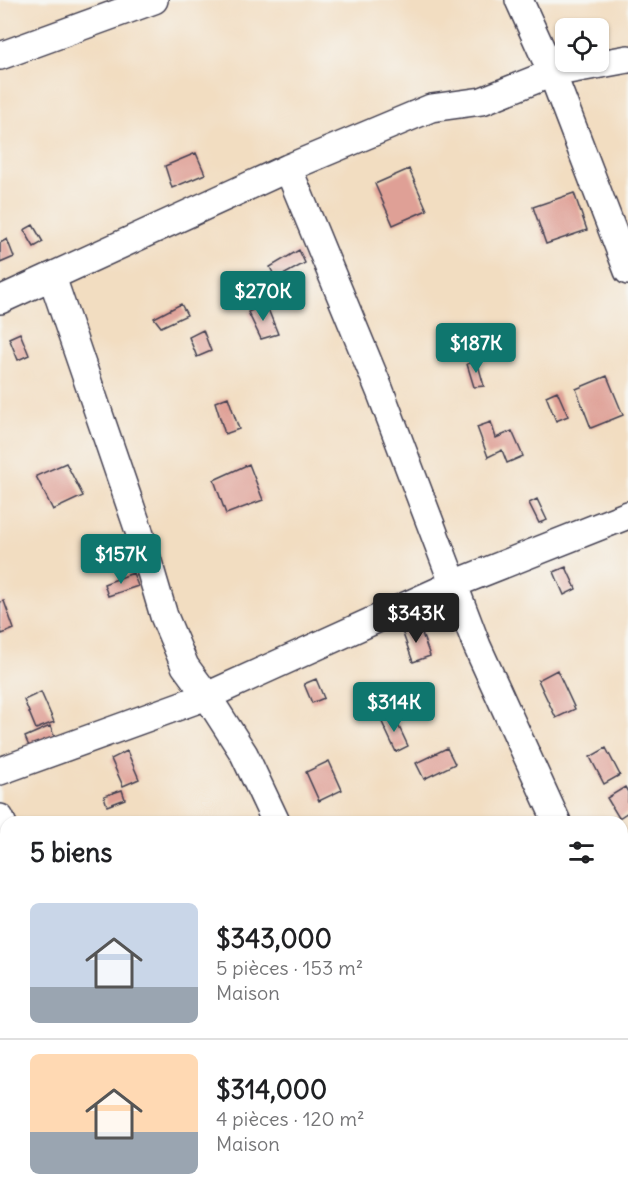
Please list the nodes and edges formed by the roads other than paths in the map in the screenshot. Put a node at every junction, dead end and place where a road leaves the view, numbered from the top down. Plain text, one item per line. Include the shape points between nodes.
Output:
1 (154, 0) edge
2 (519, 0) edge
3 (0, 56) edge
4 (628, 59) edge
5 (552, 73) junction
6 (288, 168) junction
7 (628, 271) edge
8 (52, 277) junction
9 (0, 300) edge
10 (628, 515) edge
11 (454, 584) junction
12 (207, 696) junction
13 (0, 771) edge
14 (273, 816) edge
15 (553, 816) edge

1 - 3 street
2 - 5 street
4 - 5 street
5 - 6 street via 482,101 431,108
5 - 7 street
6 - 8 street
6 - 11 street
8 - 9 street
8 - 12 street via 164,616 185,666
10 - 11 street
11 - 12 street
11 - 15 street via 477,646
12 - 13 street
12 - 14 street via 244,754

